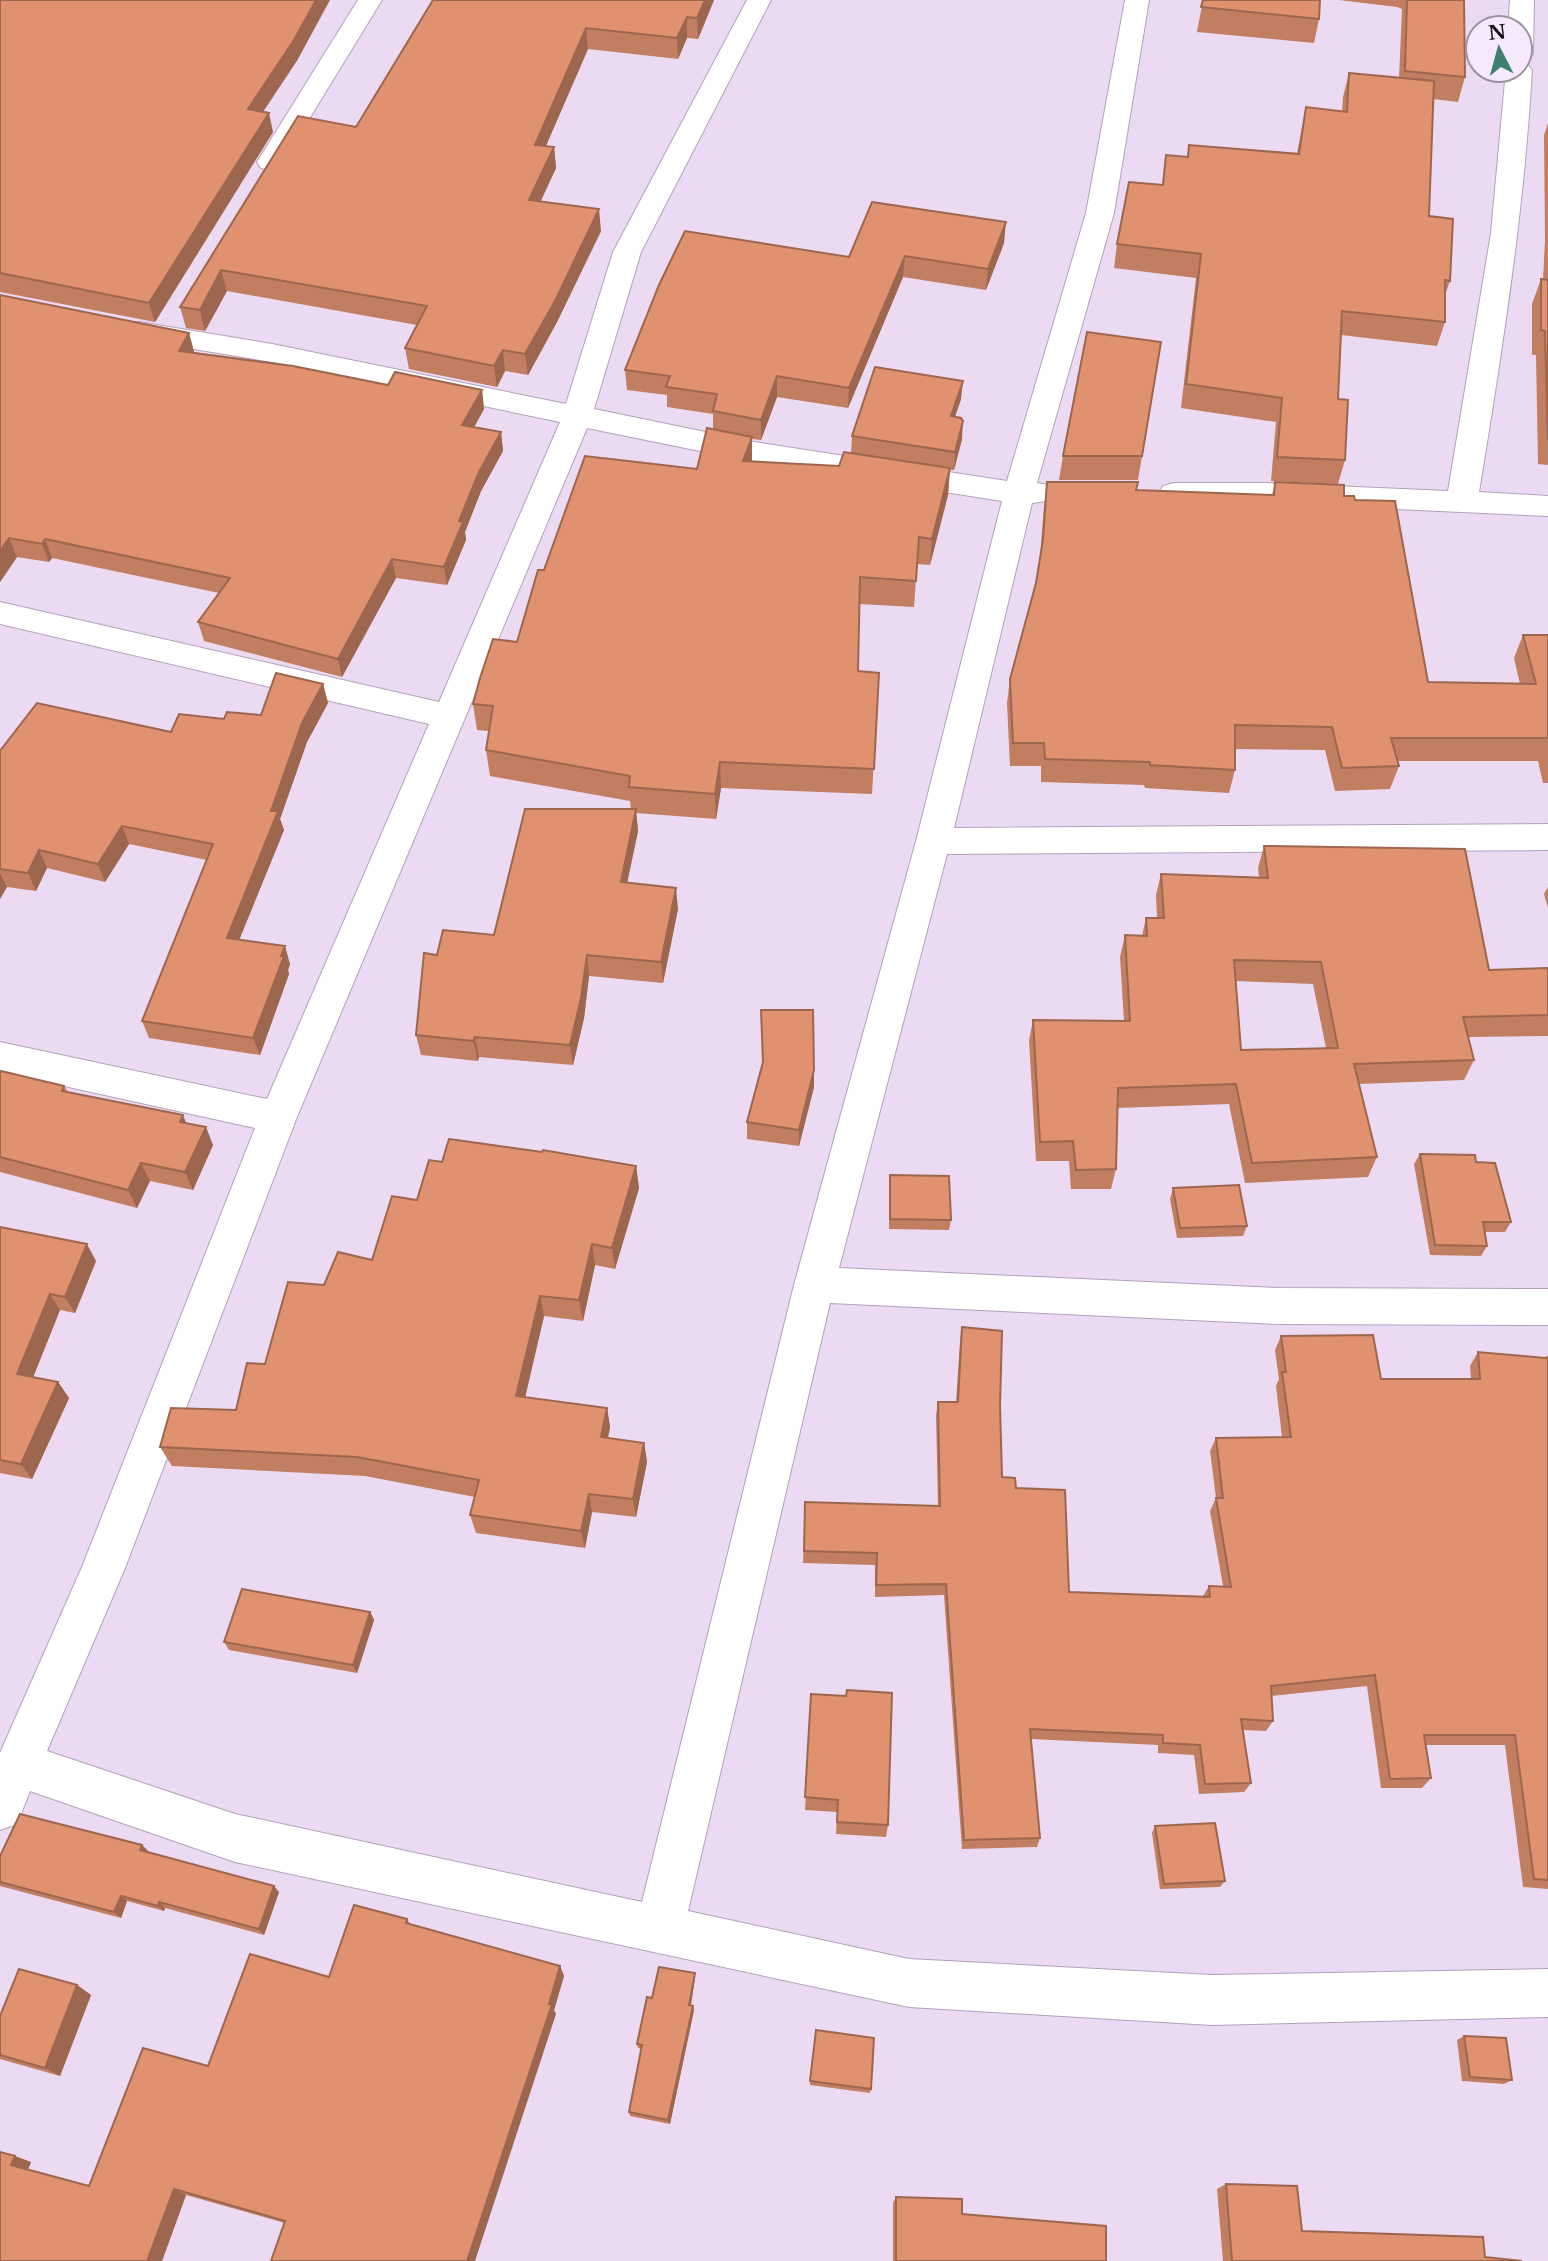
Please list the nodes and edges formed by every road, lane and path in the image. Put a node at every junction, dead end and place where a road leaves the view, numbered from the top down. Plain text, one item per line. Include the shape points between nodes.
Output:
1 (370, 0) edge
2 (759, 0) edge
3 (1137, 0) edge
4 (1518, 84) edge
5 (256, 186) edge
6 (112, 326) edge
7 (577, 416) junction
8 (1020, 493) junction
9 (1074, 493) edge
10 (1142, 493) edge
11 (1462, 502) junction
12 (1548, 506) edge
13 (0, 613) edge
14 (451, 717) junction
15 (1548, 837) edge
16 (933, 841) junction
17 (0, 1057) edge
18 (278, 1117) junction
19 (814, 1285) junction
20 (1548, 1307) edge
21 (19, 1764) junction
22 (0, 1807) edge
23 (659, 1931) junction
24 (1548, 1993) edge

1 - 5 street
2 - 7 street via 627,252
3 - 8 street via 1100,213
4 - 11 street via 1496,296
6 - 7 street via 171,325 272,352
7 - 8 street via 754,452
7 - 14 street
8 - 9 street
8 - 16 street
10 - 11 street
11 - 12 street
13 - 14 street
14 - 18 street
15 - 16 street
16 - 19 street
17 - 18 street
18 - 21 street via 103,1568
19 - 20 street via 1277,1306
19 - 23 street
21 - 22 street
21 - 23 street via 235,1838
23 - 24 street via 909,1983 1212,2000

